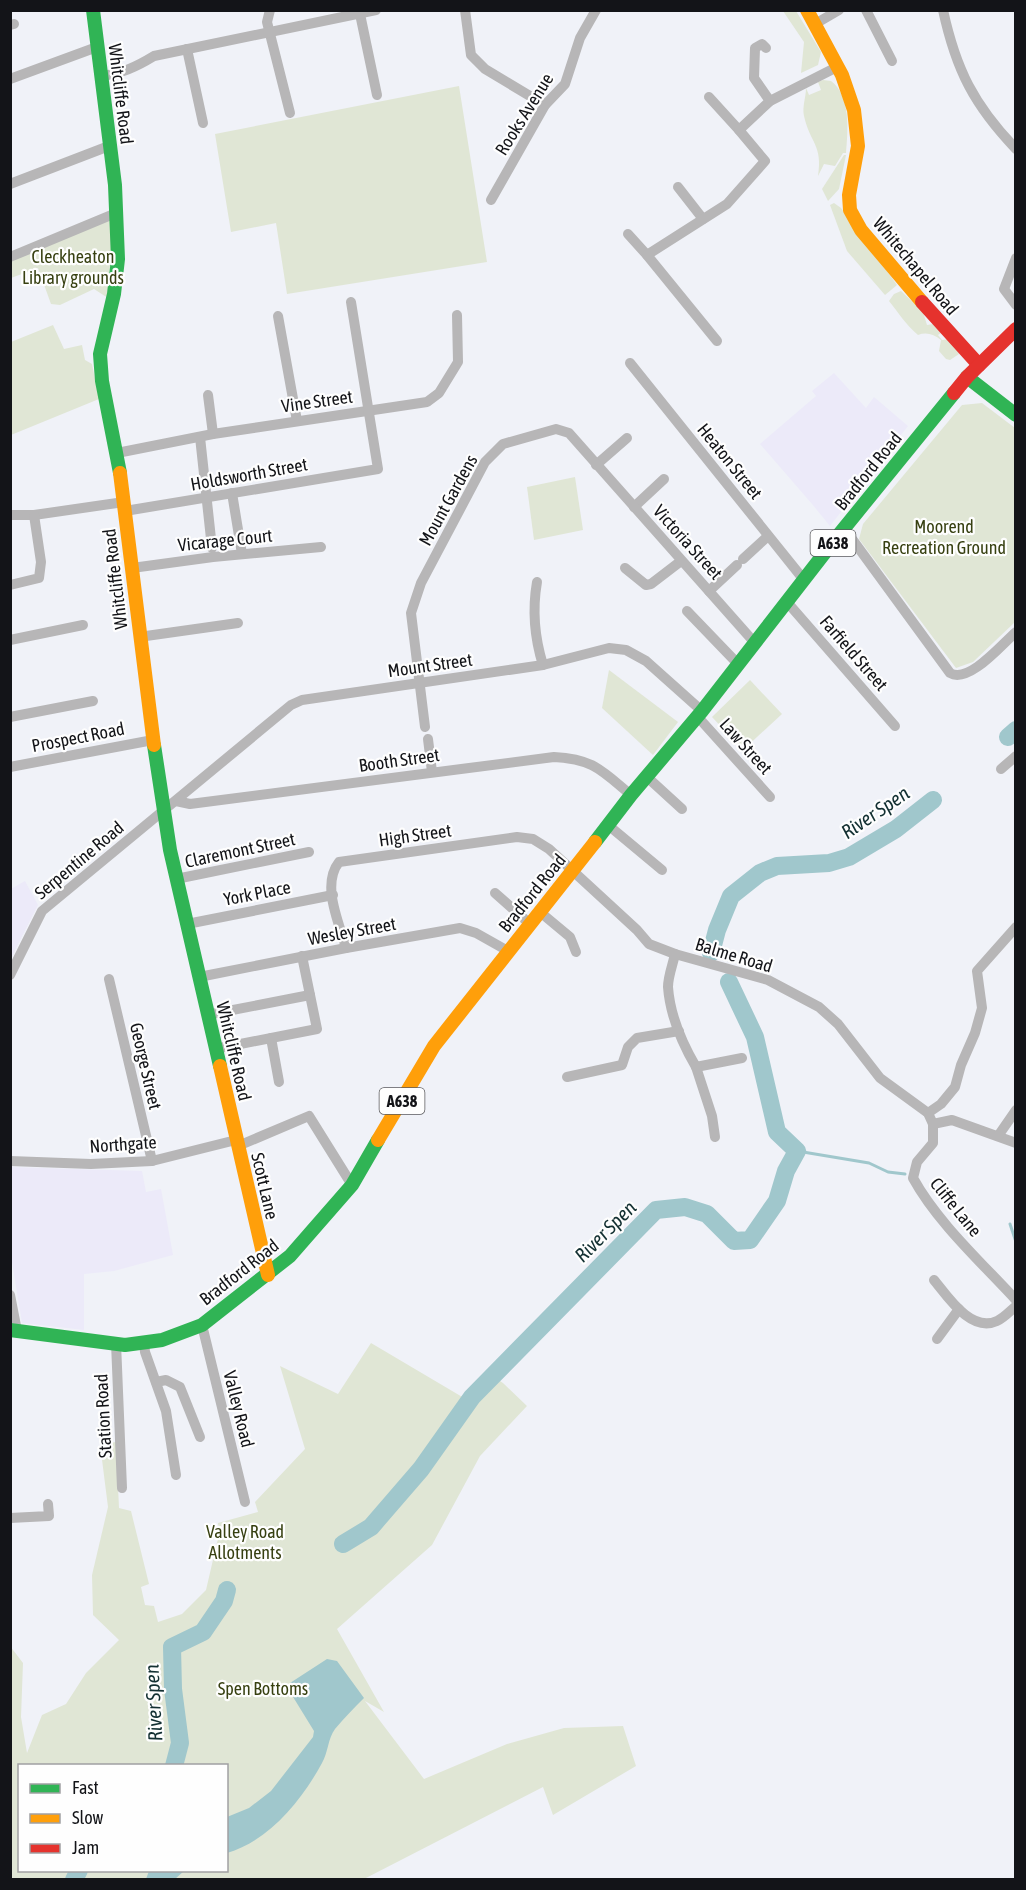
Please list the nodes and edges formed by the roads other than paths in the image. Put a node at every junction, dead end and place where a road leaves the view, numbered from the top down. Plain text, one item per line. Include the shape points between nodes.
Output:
1 (93, 10) edge
2 (270, 10) edge
3 (376, 10) edge
4 (465, 10) edge
5 (596, 10) edge
6 (807, 10) edge
7 (839, 10) edge
8 (866, 10) edge
9 (943, 10) edge
10 (360, 14) junction
11 (815, 24) junction
12 (271, 31) junction
13 (97, 47) junction
14 (766, 48) dead end
15 (187, 49) junction
16 (892, 61) dead end
17 (837, 67) junction
18 (100, 76) junction
19 (10, 79) edge
20 (377, 95) dead end
21 (709, 97) dead end
22 (770, 100) junction
23 (545, 105) junction
24 (290, 113) dead end
25 (203, 123) dead end
26 (739, 130) junction
27 (110, 146) junction
28 (1016, 149) edge
29 (10, 184) edge
30 (678, 187) dead end
31 (491, 200) dead end
32 (116, 213) junction
33 (703, 219) junction
34 (628, 234) dead end
35 (647, 255) junction
36 (10, 257) edge
37 (1016, 258) edge
38 (351, 302) dead end
39 (1016, 305) edge
40 (457, 315) dead end
41 (278, 316) dead end
42 (1016, 330) edge
43 (717, 341) dead end
44 (630, 363) dead end
45 (979, 365) junction
46 (967, 377) junction
47 (208, 395) dead end
48 (369, 410) junction
49 (1016, 415) edge
50 (297, 421) junction
51 (213, 434) junction
52 (200, 437) junction
53 (627, 438) dead end
54 (117, 453) junction
55 (596, 465) junction
56 (664, 479) dead end
57 (232, 493) junction
58 (207, 497) junction
59 (125, 506) junction
60 (634, 507) junction
61 (10, 515) edge
62 (34, 515) junction
63 (844, 528) junction
64 (768, 536) junction
65 (321, 547) dead end
66 (212, 548) dead end
67 (242, 554) junction
68 (681, 561) junction
69 (132, 568) junction
70 (625, 568) dead end
71 (804, 580) junction
72 (537, 582) dead end
73 (10, 585) edge
74 (709, 591) junction
75 (787, 602) junction
76 (687, 610) dead end
77 (238, 623) dead end
78 (83, 625) dead end
79 (1016, 632) edge
80 (140, 637) junction
81 (10, 640) edge
82 (754, 642) junction
83 (737, 663) junction
84 (543, 665) junction
85 (420, 683) junction
86 (93, 701) dead end
87 (699, 714) junction
88 (10, 717) edge
89 (895, 726) dead end
90 (425, 727) dead end
91 (428, 739) dead end
92 (153, 740) junction
93 (1016, 756) edge
94 (10, 767) edge
95 (1001, 769) dead end
96 (432, 772) junction
97 (647, 777) junction
98 (631, 795) junction
99 (770, 797) dead end
100 (176, 801) junction
101 (682, 809) dead end
102 (163, 812) junction
103 (608, 825) junction
104 (309, 852) dead end
105 (663, 870) dead end
106 (574, 871) junction
107 (176, 879) junction
108 (495, 893) dead end
109 (333, 895) junction
110 (540, 912) junction
111 (187, 924) junction
112 (530, 924) junction
113 (1016, 927) edge
114 (346, 948) junction
115 (508, 951) junction
116 (576, 952) dead end
117 (675, 954) junction
118 (302, 956) junction
119 (10, 975) edge
120 (199, 977) junction
121 (109, 979) dead end
122 (310, 996) junction
123 (207, 1015) junction
124 (679, 1031) junction
125 (271, 1038) junction
126 (215, 1049) junction
127 (742, 1058) dead end
128 (696, 1067) junction
129 (567, 1077) dead end
130 (279, 1082) dead end
131 (1016, 1110) edge
132 (928, 1113) junction
133 (933, 1124) junction
134 (998, 1136) junction
135 (715, 1137) dead end
136 (237, 1143) junction
137 (1016, 1143) edge
138 (10, 1161) edge
139 (152, 1161) junction
140 (352, 1185) junction
141 (268, 1275) junction
142 (934, 1280) dead end
143 (10, 1295) edge
144 (1016, 1300) edge
145 (1016, 1306) edge
146 (959, 1309) junction
147 (202, 1325) junction
148 (14, 1330) edge
149 (937, 1339) dead end
150 (116, 1343) junction
151 (144, 1343) junction
152 (156, 1382) junction
153 (200, 1437) dead end
154 (176, 1475) dead end
155 (122, 1488) dead end
156 (245, 1502) dead end
157 (48, 1504) dead end
158 (10, 1518) edge

1 - 13 main road, Whitcliffe Road
2 - 12 street via 267,22
3 - 10 street
4 - 23 street via 471,55 485,69
5 - 23 street, Rooks Avenue via 580,38 565,84
6 - 11 main road, Whitechapel Road
7 - 11 street
8 - 16 street
9 - 28 street via 959,67 975,100
10 - 12 street
10 - 20 street
11 - 17 main road, Whitechapel Road
12 - 15 street
12 - 24 street
13 - 18 main road, Whitcliffe Road
13 - 19 street
14 - 22 street via 762,44 755,48 754,78
15 - 18 street via 154,56 118,74
15 - 25 street
17 - 22 street
17 - 45 main road, Whitechapel Road via 852,97 858,145 850,210 930,313
18 - 27 main road, Whitcliffe Road
21 - 26 street
22 - 26 street
23 - 31 street, Rooks Avenue
26 - 33 street via 765,161 727,204
27 - 29 street
27 - 32 main road, Whitcliffe Road
30 - 33 street
32 - 36 street
32 - 54 main road, Whitcliffe Road via 118,260 100,354
33 - 35 street
34 - 35 street
35 - 43 street
37 - 39 street via 1004,289
38 - 48 street
40 - 48 street, Vine Street via 458,362 439,393 427,402
41 - 50 street
42 - 45 main road, Bradford Road / A638
44 - 64 street, Heaton Street
45 - 46 main road, Bradford Road / A638
46 - 49 main road
46 - 63 main road, Bradford Road / A638
47 - 51 street
48 - 50 street, Vine Street
48 - 57 street, Holdsworth Street via 378,469
50 - 51 street, Vine Street
51 - 52 street, Vine Street
52 - 54 street, Vine Street
52 - 58 street
53 - 55 street
54 - 59 main road, Whitcliffe Road
55 - 60 street, Victoria Street
55 - 85 street, Mount Gardens via 569,433 556,429 503,444 485,462 421,583 411,613
56 - 60 street
57 - 58 street, Holdsworth Street
57 - 67 street
58 - 59 street, Holdsworth Street
58 - 66 street
59 - 62 street, Holdsworth Street
59 - 69 main road, Whitcliffe Road
60 - 68 street, Victoria Street
61 - 62 street, Holdsworth Street
62 - 73 street via 41,562 39,578
63 - 71 main road, Bradford Road / A638
63 - 79 street via 950,673 969,673
64 - 71 street, Heaton Street
64 - 74 street
65 - 67 street, Vicarage Court
67 - 69 street, Vicarage Court
68 - 70 street via 646,585
68 - 74 street, Victoria Street
69 - 80 main road, Whitcliffe Road
71 - 75 main road, Bradford Road / A638
72 - 84 street via 533,608
74 - 82 street, Victoria Street
75 - 82 main road, Bradford Road / A638
75 - 89 street, Farfield Street
76 - 83 street
77 - 80 street
78 - 81 street
80 - 92 main road, Whitcliffe Road
82 - 83 main road, Bradford Road / A638
83 - 87 main road, Bradford Road / A638
84 - 85 street, Mount Street
84 - 87 street, Mount Street via 609,648 626,650 646,661
85 - 90 street, Mount Gardens
85 - 100 street, Mount Street via 302,700 291,705
86 - 88 street
87 - 97 main road, Bradford Road / A638
87 - 99 street, Law Street
91 - 96 street
92 - 94 street, Prospect Road
92 - 102 main road, Whitcliffe Road
93 - 95 street
96 - 98 street, Booth Street via 554,757 575,758 598,767
96 - 100 street, Booth Street via 190,804
97 - 98 main road, Bradford Road / A638
97 - 101 street
98 - 103 main road, Bradford Road / A638
100 - 102 street
102 - 107 main road, Whitcliffe Road
102 - 119 street, Serpentine Road via 42,911
103 - 105 street
103 - 106 main road, Bradford Road / A638
104 - 107 street, Claremont Street
106 - 109 street, High Street via 533,839 517,837 339,862 330,883
106 - 110 main road, Bradford Road / A638
106 - 117 street, Balme Road via 649,944
107 - 111 main road, Whitcliffe Road
108 - 112 street
109 - 111 street, York Place
109 - 114 street, High Street
110 - 112 main road, Bradford Road / A638
110 - 116 street via 570,937
111 - 120 main road, Whitcliffe Road
112 - 115 main road, Bradford Road / A638
113 - 132 street via 977,971 982,1008 975,1033 955,1088
114 - 115 street, Wesley Street via 460,928
114 - 118 street, Wesley Street
115 - 140 main road, Bradford Road / A638 via 434,1046
117 - 124 street via 668,984
117 - 132 street, Balme Road via 768,980 819,1007 838,1024 880,1078
118 - 120 street, Wesley Street
118 - 122 street
120 - 123 main road, Whitcliffe Road
121 - 139 street, George Street
122 - 123 street
122 - 125 street via 317,1029
123 - 126 main road, Whitcliffe Road
124 - 128 street
124 - 129 street via 637,1038 628,1047 622,1065
125 - 126 street
125 - 130 street
126 - 136 main road, Whitcliffe Road
127 - 128 street
128 - 135 street
131 - 134 street
132 - 133 street, Balme Road
133 - 134 street via 952,1120
133 - 144 street, Cliffe Lane via 933,1143 918,1162 913,1178 938,1215
134 - 137 street
136 - 139 street, Northgate
136 - 140 street, Northgate via 309,1116
136 - 141 main road, Scott Lane
138 - 139 street, Northgate
140 - 141 main road, Bradford Road / A638 via 290,1256
141 - 147 main road, Bradford Road / A638
142 - 146 street
143 - 148 street
145 - 146 street via 987,1324
146 - 149 street
147 - 151 main road, Bradford Road / A638
147 - 156 street, Valley Road
148 - 150 main road, Bradford Road / A638
150 - 151 main road, Bradford Road / A638
150 - 155 street, Station Road
151 - 152 street
152 - 153 street via 166,1380 180,1387
152 - 154 street via 166,1411
157 - 158 street via 50,1516

